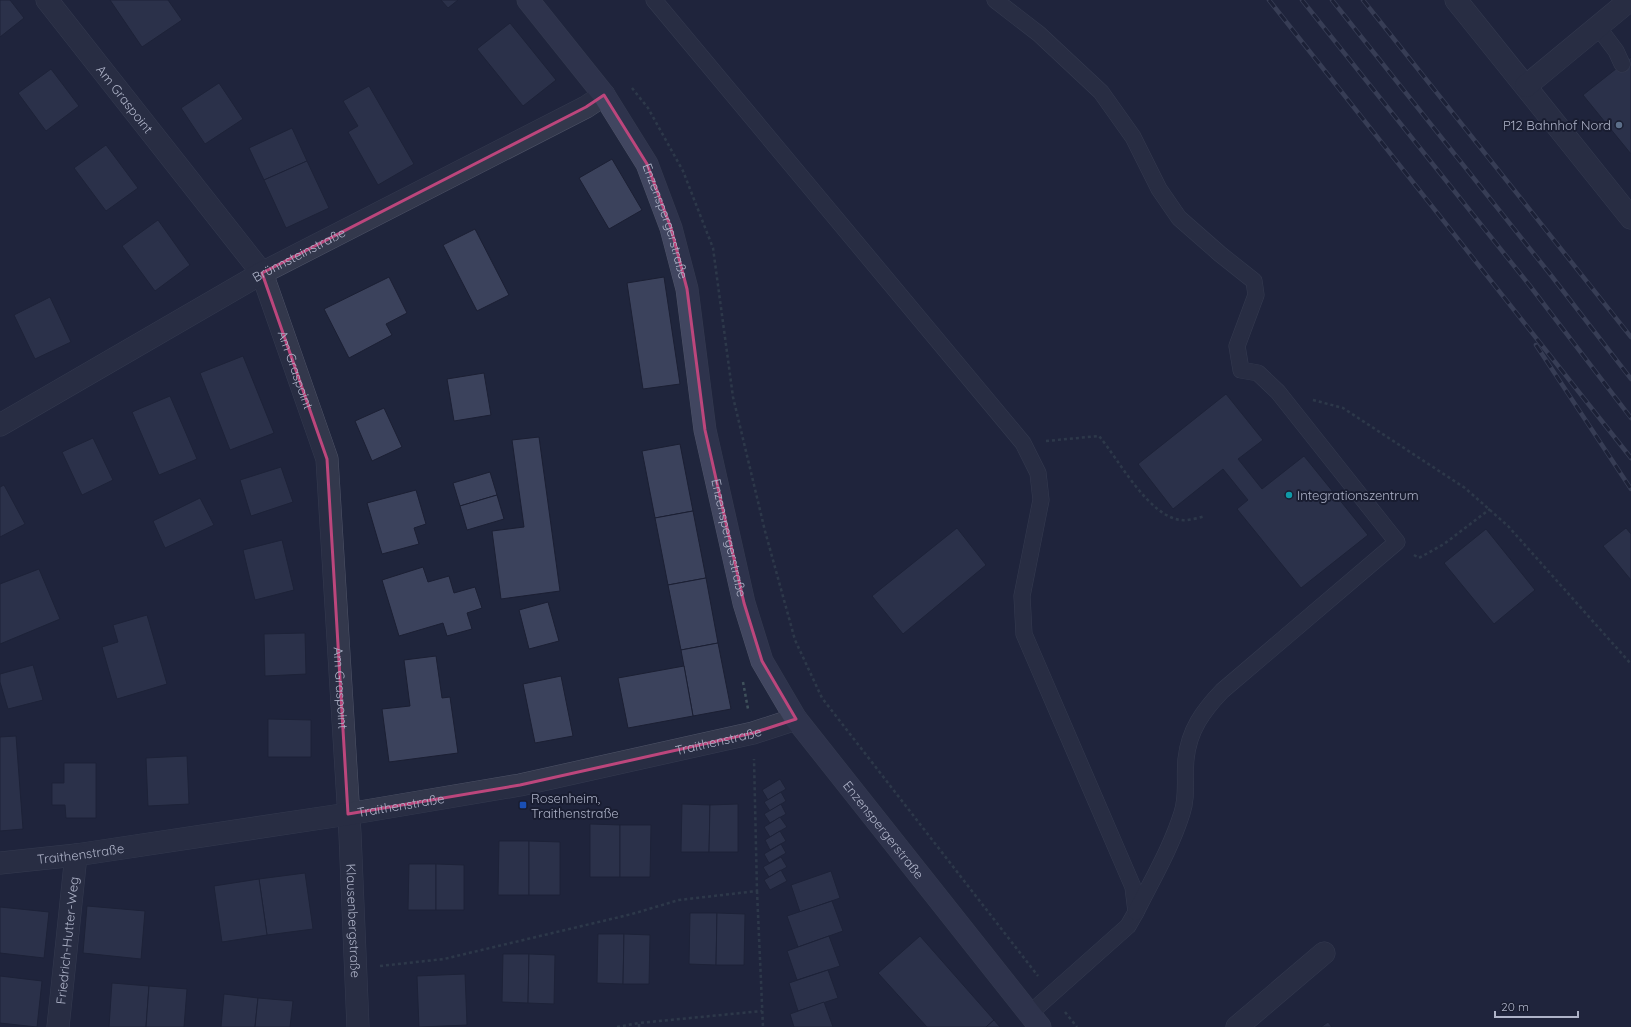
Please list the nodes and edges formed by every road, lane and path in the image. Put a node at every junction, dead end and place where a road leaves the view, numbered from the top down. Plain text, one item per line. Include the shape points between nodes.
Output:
1 (47, 0) edge
2 (528, 0) edge
3 (654, 0) edge
4 (995, 0) edge
5 (1456, 0) edge
6 (1630, 0) edge
7 (1598, 27) junction
8 (1622, 64) dead end
9 (630, 85) dead end
10 (1526, 86) junction
11 (604, 95) junction
12 (1631, 218) edge
13 (262, 273) junction
14 (1278, 392) junction
15 (0, 424) edge
16 (1023, 443) junction
17 (1490, 510) junction
18 (1205, 516) dead end
19 (1396, 542) junction
20 (1631, 664) edge
21 (742, 677) dead end
22 (796, 719) junction
23 (753, 733) junction
24 (348, 814) junction
25 (76, 855) junction
26 (0, 863) edge
27 (758, 891) junction
28 (1136, 912) junction
29 (1324, 953) dead end
30 (356, 968) junction
31 (1052, 994) junction
32 (762, 1011) junction
33 (1035, 1020) edge
34 (639, 1023) junction
35 (58, 1027) edge
36 (358, 1027) edge
37 (617, 1027) edge
38 (639, 1027) edge
39 (763, 1027) edge
40 (1077, 1027) edge
41 (1237, 1027) edge

1 - 13 street, Am Graspoint
2 - 11 street, Enzenspergerstraße
3 - 16 lane
4 - 14 lane via 1039,34 1101,92 1133,137 1179,218 1254,281 1256,295 1238,346 1241,370 1258,373
5 - 10 street
6 - 7 street
7 - 8 lane via 1616,51
7 - 10 street
9 - 31 path via 648,108 682,172 713,248 733,396 795,640 818,691
10 - 12 street
11 - 13 street, Brünnsteinstraße via 586,108
11 - 22 street, Enzenspergerstraße via 647,164 671,228 687,289 705,430 744,603 762,661
13 - 15 street, Brünnsteinstraße
13 - 24 street, Am Graspoint via 328,459
14 - 17 path via 1343,408 1466,488
14 - 19 lane
16 - 18 path via 1098,436 1140,492 1164,516 1182,521
16 - 28 lane via 1038,473 1041,500 1022,596 1024,634 1133,887
17 - 19 path via 1444,544 1419,558
17 - 20 path via 1508,526
19 - 28 lane via 1222,691 1204,710 1190,739 1186,759 1186,797 1175,833
21 - 23 path
22 - 23 street, Traithenstraße
22 - 33 street, Enzenspergerstraße
23 - 24 street, Traithenstraße via 520,785
23 - 27 path
24 - 25 street, Traithenstraße
24 - 30 street, Klausenbergstraße
25 - 26 street, Traithenstraße
25 - 35 street, Friedrich-Hutter-Weg
27 - 30 path via 679,900 444,960
27 - 32 path
28 - 31 lane via 1128,926
29 - 41 street
30 - 36 street, Klausenbergstraße
31 - 33 lane
31 - 40 path
32 - 34 path
32 - 39 path
34 - 37 path
34 - 38 path

